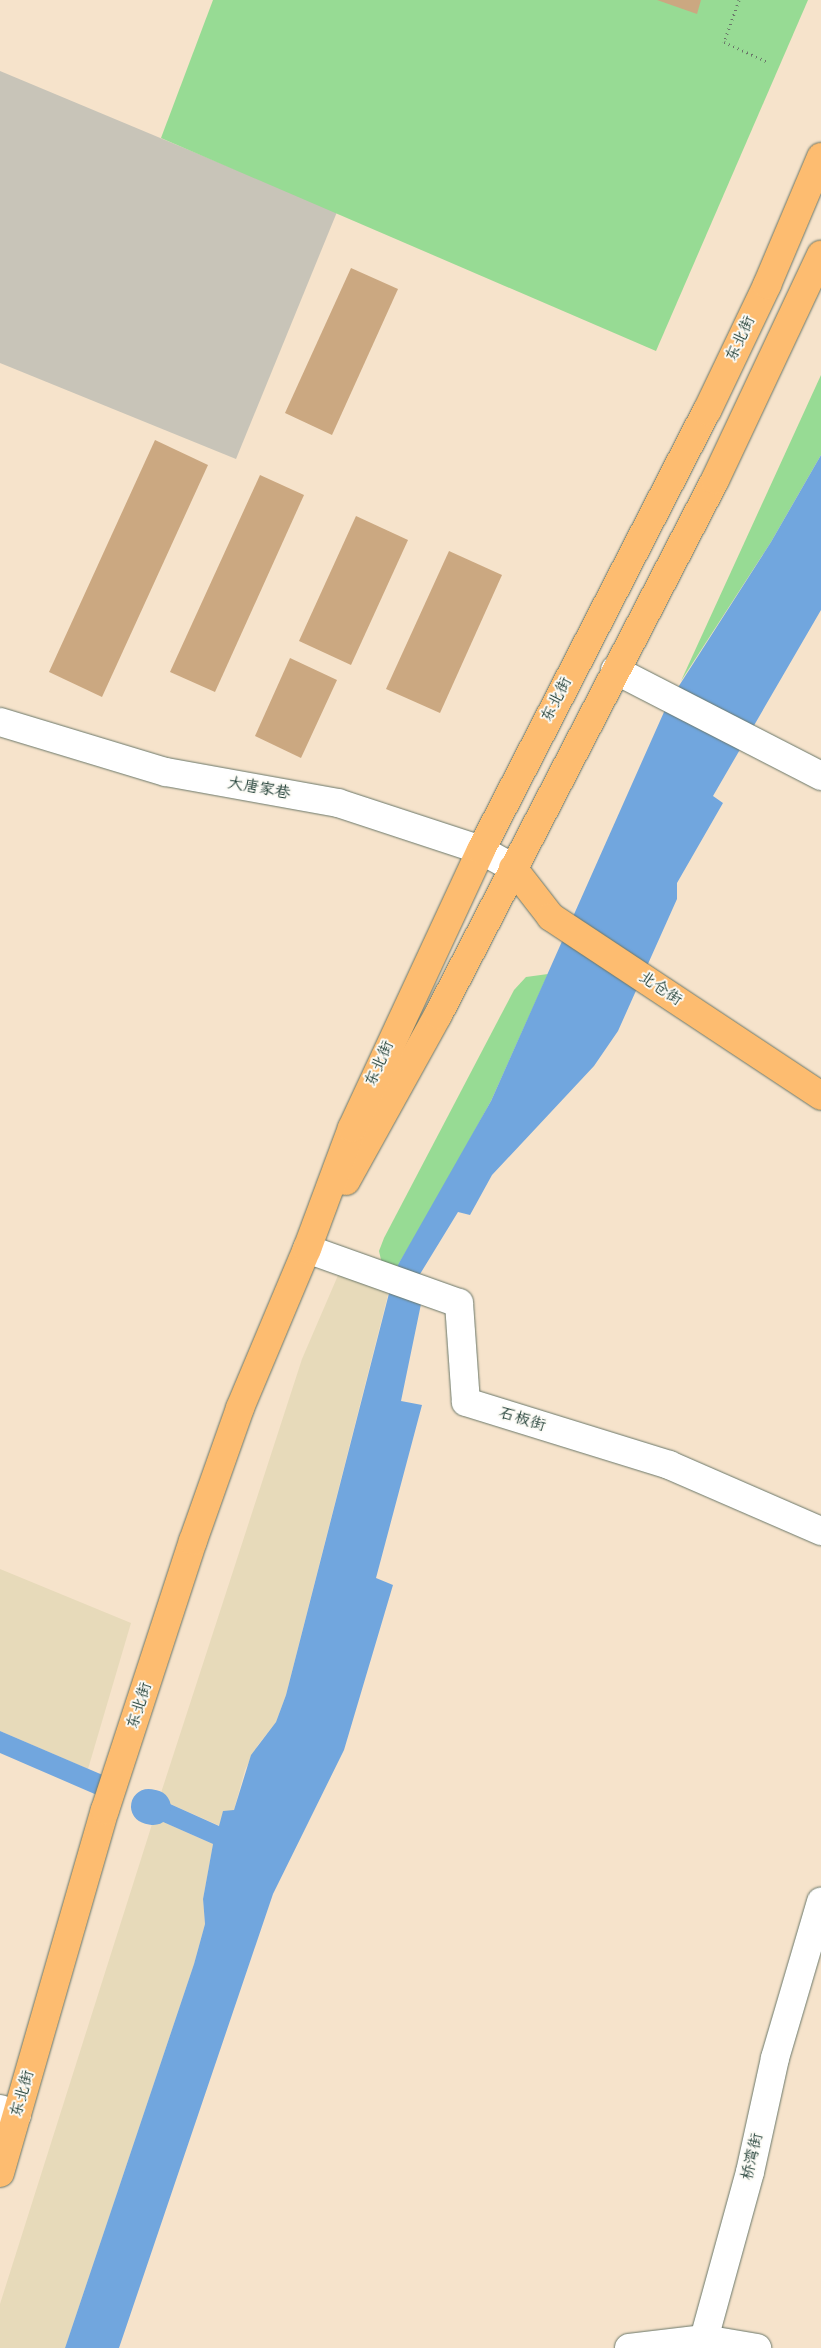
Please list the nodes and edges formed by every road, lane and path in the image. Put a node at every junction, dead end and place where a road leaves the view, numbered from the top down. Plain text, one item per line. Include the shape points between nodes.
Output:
1 (739, 0) edge
2 (768, 62) dead end
3 (821, 157) edge
4 (821, 255) edge
5 (615, 670) junction
6 (0, 722) edge
7 (821, 776) edge
8 (481, 850) junction
9 (513, 868) junction
10 (821, 1096) edge
11 (308, 1249) junction
12 (821, 1531) edge
13 (821, 1902) edge
14 (8, 2112) edge
15 (0, 2173) edge
16 (704, 2339) junction
17 (629, 2348) edge
18 (757, 2348) edge

1 - 2 path via 724,42
3 - 8 main road, 东北街 via 758,303 647,530
4 - 5 main road, 东北街 via 760,388
5 - 7 street
5 - 9 main road, 东北街
6 - 8 street, 大唐家巷 via 166,772 338,803
8 - 9 street, 大唐家巷
8 - 11 main road, 东北街 via 372,1082 330,1184
9 - 10 main road, 北仓街 via 551,917
9 - 11 main road, 东北街 via 392,1100
11 - 12 street, 石板街 via 459,1303 466,1402 669,1465
11 - 14 main road, 东北街 via 244,1399 196,1532
13 - 16 street, 桥湾街 via 775,2058 750,2172
14 - 15 main road, 东北街
16 - 17 street
16 - 18 street

